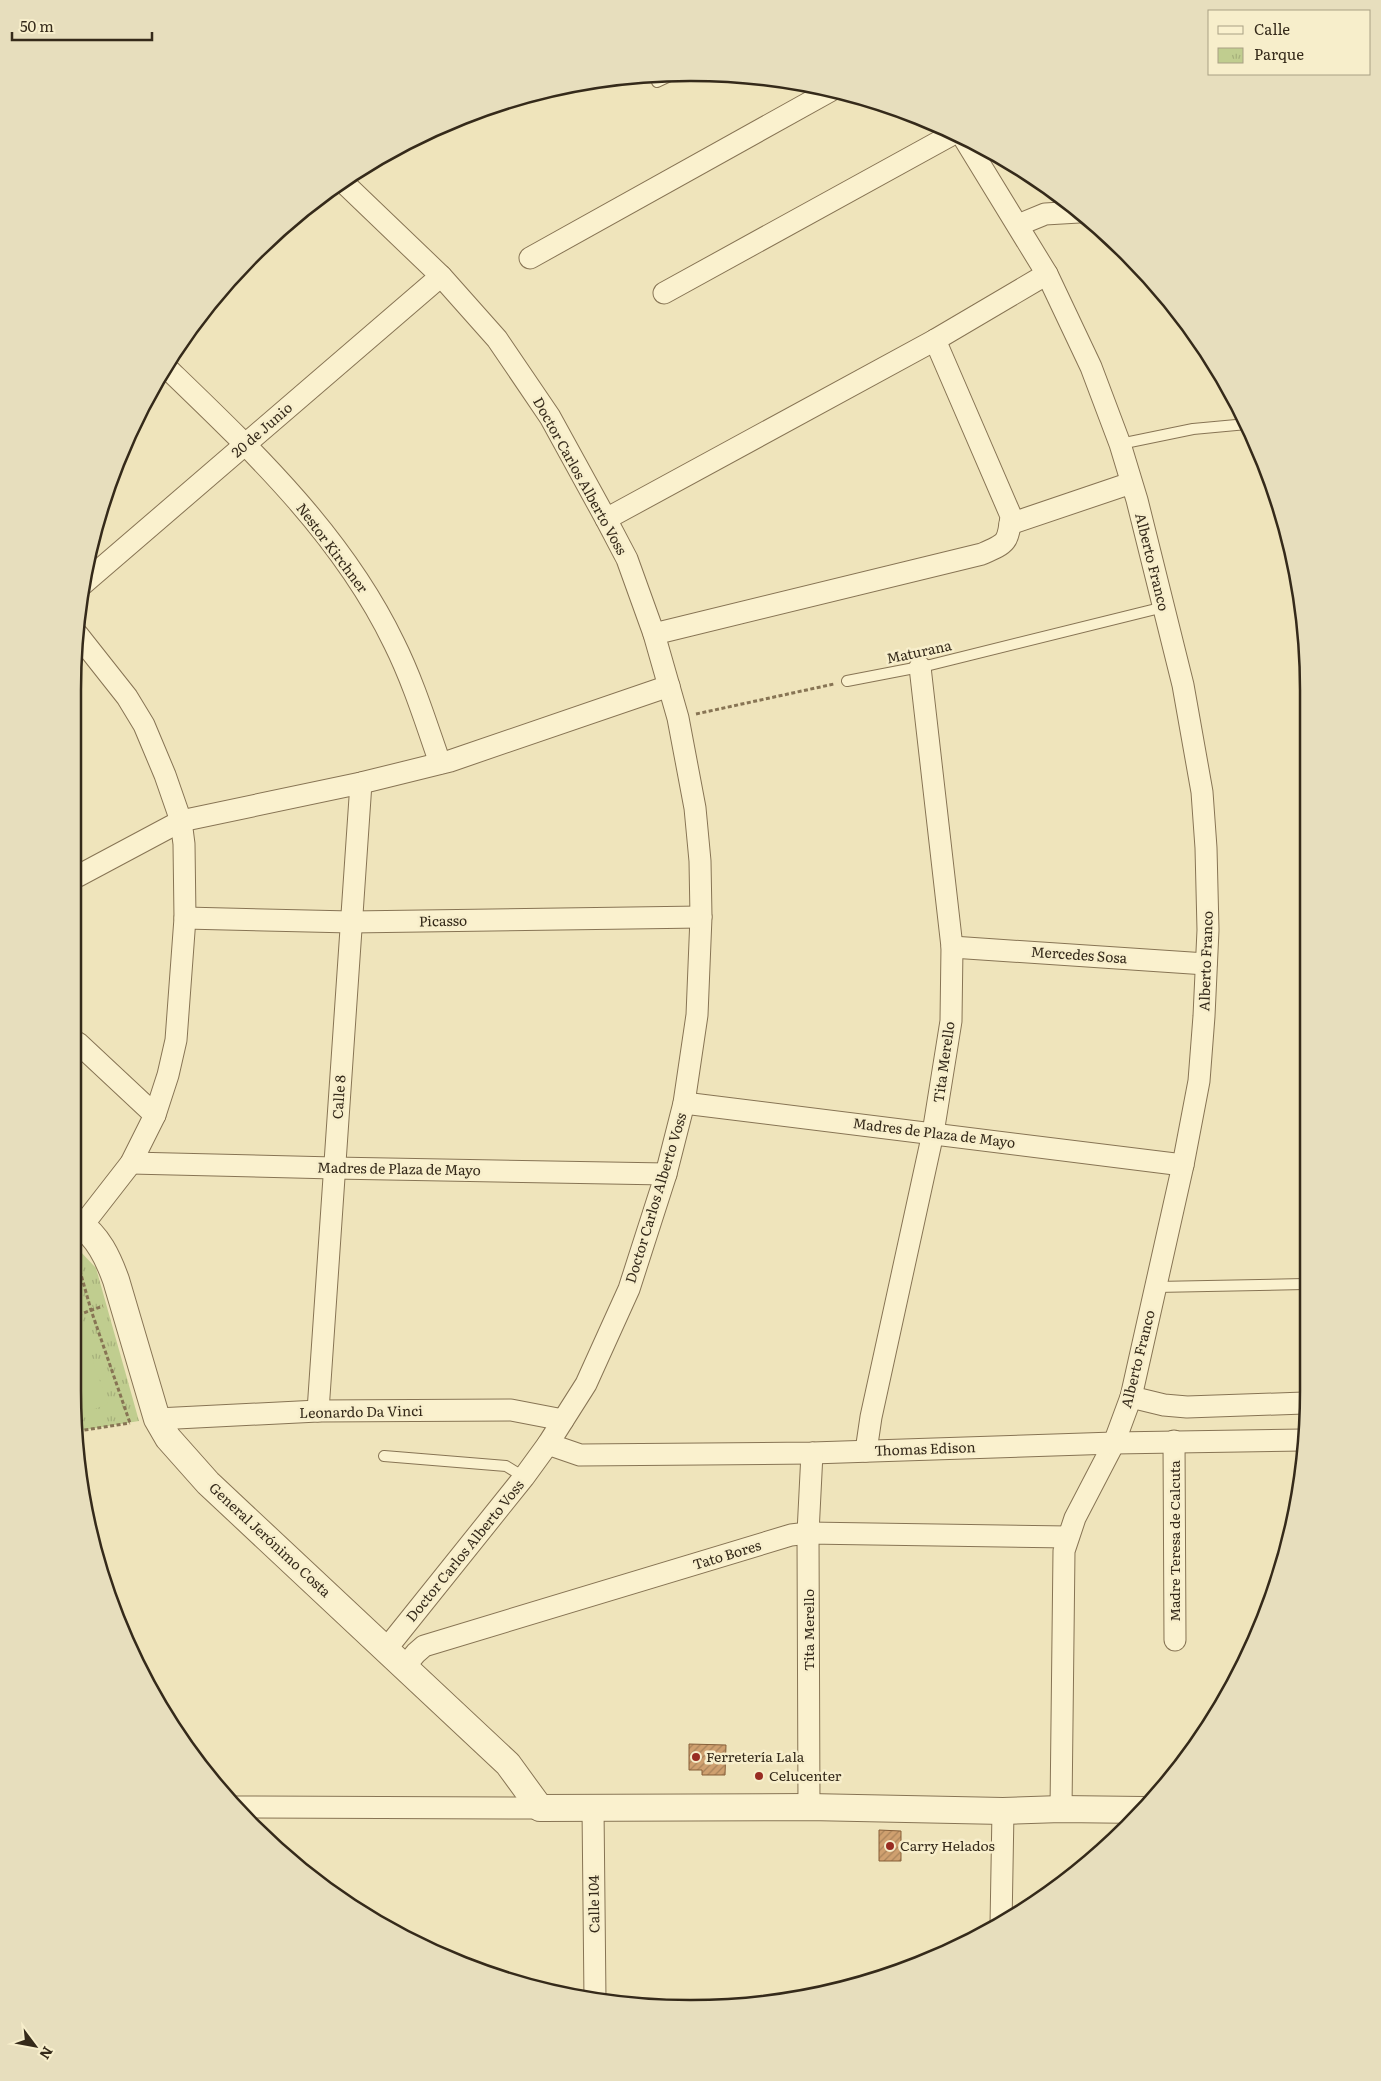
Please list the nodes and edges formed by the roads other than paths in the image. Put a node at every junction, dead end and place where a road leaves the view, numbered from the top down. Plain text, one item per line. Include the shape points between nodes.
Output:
1 (821, 96) edge
2 (946, 138) edge
3 (971, 150) edge
4 (348, 187) edge
5 (1068, 213) edge
6 (1018, 225) junction
7 (530, 258) dead end
8 (1047, 274) junction
9 (441, 276) junction
10 (664, 293) dead end
11 (935, 340) junction
12 (171, 372) edge
13 (1239, 425) edge
14 (246, 444) junction
15 (1120, 444) junction
16 (1131, 483) junction
17 (606, 519) junction
18 (1010, 524) junction
19 (92, 576) edge
20 (1164, 607) junction
21 (654, 634) junction
22 (84, 643) edge
23 (920, 667) junction
24 (847, 681) road end
25 (669, 686) junction
26 (440, 763) junction
27 (361, 783) junction
28 (181, 821) junction
29 (81, 871) edge
30 (701, 917) junction
31 (185, 918) junction
32 (351, 922) junction
33 (952, 947) junction
34 (1206, 964) junction
35 (81, 1046) edge
36 (684, 1103) junction
37 (155, 1115) junction
38 (933, 1133) junction
39 (132, 1162) junction
40 (1183, 1165) junction
41 (334, 1168) junction
42 (666, 1174) junction
43 (81, 1223) edge
44 (81, 1225) edge
45 (1300, 1284) edge
46 (1156, 1286) junction
47 (1130, 1397) junction
48 (1299, 1403) edge
49 (318, 1412) junction
50 (158, 1418) junction
51 (563, 1420) junction
52 (1297, 1440) edge
53 (1174, 1442) junction
54 (1114, 1443) junction
55 (548, 1444) junction
56 (866, 1451) junction
57 (812, 1453) junction
58 (384, 1456) dead end
59 (524, 1478) junction
60 (808, 1533) junction
61 (1068, 1537) junction
62 (1175, 1640) dead end
63 (387, 1648) junction
64 (405, 1666) junction
65 (247, 1807) edge
66 (809, 1807) junction
67 (540, 1808) junction
68 (593, 1808) junction
69 (1061, 1809) junction
70 (1132, 1810) edge
71 (1003, 1811) junction
72 (1001, 1914) edge
73 (595, 1992) edge

1 - 7 street
2 - 10 street
3 - 6 street, Alberto Franco
4 - 9 street, Doctor Carlos Alberto Voss
5 - 6 street via 1045,214
6 - 8 street, Alberto Franco
8 - 11 street
8 - 15 street, Alberto Franco via 1091,367
9 - 14 street, 20 de Junio
9 - 17 street, Doctor Carlos Alberto Voss via 497,339 550,417
11 - 17 street
11 - 18 street via 1007,504
12 - 14 street, Nestor Kirchner
13 - 15 lane via 1193,429
14 - 19 street, 20 de Junio
14 - 26 street, Nestor Kirchner via 287,489 359,581 394,642
15 - 16 street, Alberto Franco
16 - 18 street
16 - 20 street, Alberto Franco
17 - 21 street, Doctor Carlos Alberto Voss via 627,559
18 - 21 street via 1010,534 1002,546 982,554
20 - 23 lane, Maturana
20 - 34 street, Alberto Franco via 1183,686 1202,792 1208,930
21 - 25 street, Doctor Carlos Alberto Voss
22 - 28 street via 128,697 144,725 166,775
23 - 24 lane, Maturana
23 - 33 street, Tita Merello
25 - 26 street
25 - 30 street, Doctor Carlos Alberto Voss via 695,808
26 - 27 street
27 - 28 street
27 - 32 street, Calle 8
28 - 29 street
28 - 31 street
30 - 32 street, Picasso
30 - 36 street, Doctor Carlos Alberto Voss via 697,1015
31 - 32 street, Picasso
31 - 37 street via 176,1040
32 - 41 street, Calle 8
33 - 34 street, Mercedes Sosa
33 - 38 street, Tita Merello via 951,1020
34 - 40 street, Alberto Franco via 1199,1081
35 - 37 street
36 - 38 street, Madres de Plaza de Mayo
36 - 42 street, Doctor Carlos Alberto Voss
37 - 39 street
38 - 40 street, Madres de Plaza de Mayo
38 - 56 street, Tita Merello
39 - 41 street, Madres de Plaza de Mayo
39 - 43 street
40 - 46 street, Alberto Franco
41 - 42 street, Madres de Plaza de Mayo
41 - 49 street, Calle 8
42 - 51 street, Doctor Carlos Alberto Voss via 629,1289 586,1384
44 - 50 street, General Jerónimo Costa via 100,1244 114,1273
45 - 46 lane
46 - 47 street, Alberto Franco
47 - 48 street via 1187,1407
47 - 54 street, Alberto Franco
49 - 50 street, Leonardo Da Vinci
49 - 51 street, Leonardo Da Vinci via 511,1410
50 - 63 street, General Jerónimo Costa via 168,1438 208,1482
51 - 55 street, Doctor Carlos Alberto Voss
52 - 53 street, Thomas Edison
53 - 54 street, Thomas Edison
53 - 62 street, Madre Teresa de Calcuta
54 - 56 street, Thomas Edison
54 - 61 street, Alberto Franco
55 - 57 street, Thomas Edison via 580,1455
55 - 59 street, Doctor Carlos Alberto Voss
56 - 57 street, Thomas Edison
57 - 60 street, Tita Merello
58 - 59 lane via 506,1466
59 - 63 street, Doctor Carlos Alberto Voss
60 - 61 street, Tato Bores
60 - 64 street, Tato Bores via 791,1535 424,1646
60 - 66 street, Tita Merello
61 - 69 street, Alberto Franco via 1064,1551
63 - 64 street, General Jerónimo Costa
64 - 67 street, General Jerónimo Costa via 508,1764
65 - 67 street
66 - 68 street
66 - 71 street
67 - 68 street
68 - 73 street, Calle 104
69 - 70 street
69 - 71 street
71 - 72 street

